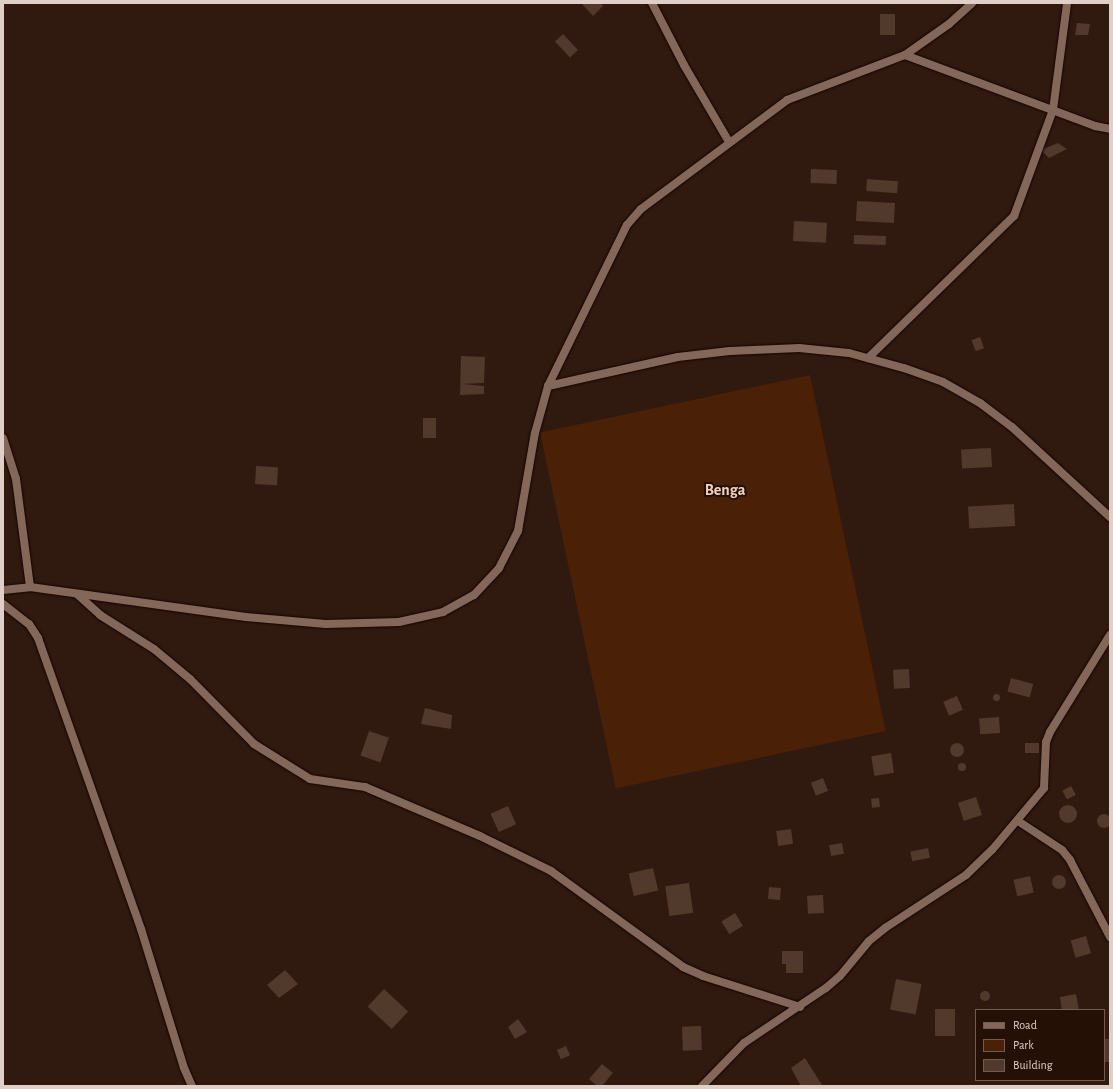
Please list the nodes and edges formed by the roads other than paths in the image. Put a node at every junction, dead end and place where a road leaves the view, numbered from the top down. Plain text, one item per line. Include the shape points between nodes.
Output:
1 (652, 3) edge
2 (972, 3) edge
3 (1067, 3) edge
4 (905, 54) junction
5 (1053, 110) junction
6 (1110, 129) edge
7 (729, 142) junction
8 (868, 358) junction
9 (548, 386) junction
10 (3, 438) edge
11 (1110, 517) edge
12 (30, 588) junction
13 (3, 590) edge
14 (76, 594) junction
15 (3, 604) edge
16 (1110, 635) edge
17 (1018, 821) junction
18 (1110, 937) edge
19 (800, 1007) junction
20 (192, 1086) edge
21 (702, 1086) edge

1 - 7 street via 684,65
2 - 4 street via 949,24
3 - 5 street
4 - 5 street
4 - 7 street via 787,100
5 - 6 street
5 - 8 street via 1014,216
7 - 9 street via 641,209 627,225
8 - 9 street via 849,353 798,348 730,351 678,357
8 - 11 street via 943,382 980,403 1012,427
9 - 14 street via 535,433 518,531 494,574 474,595 443,612 399,622 326,624 246,618
10 - 12 street via 16,479
12 - 13 street
12 - 14 street
14 - 19 street via 100,615 154,649 190,679 254,744 310,779 365,787 480,836 551,871 683,967 702,976
15 - 20 street via 29,624 38,638 141,929 184,1068
16 - 17 street via 1050,732 1046,742 1044,788
17 - 18 street via 1062,850 1070,860
17 - 19 street via 966,875 884,928 869,941 840,976
19 - 21 street via 744,1043

